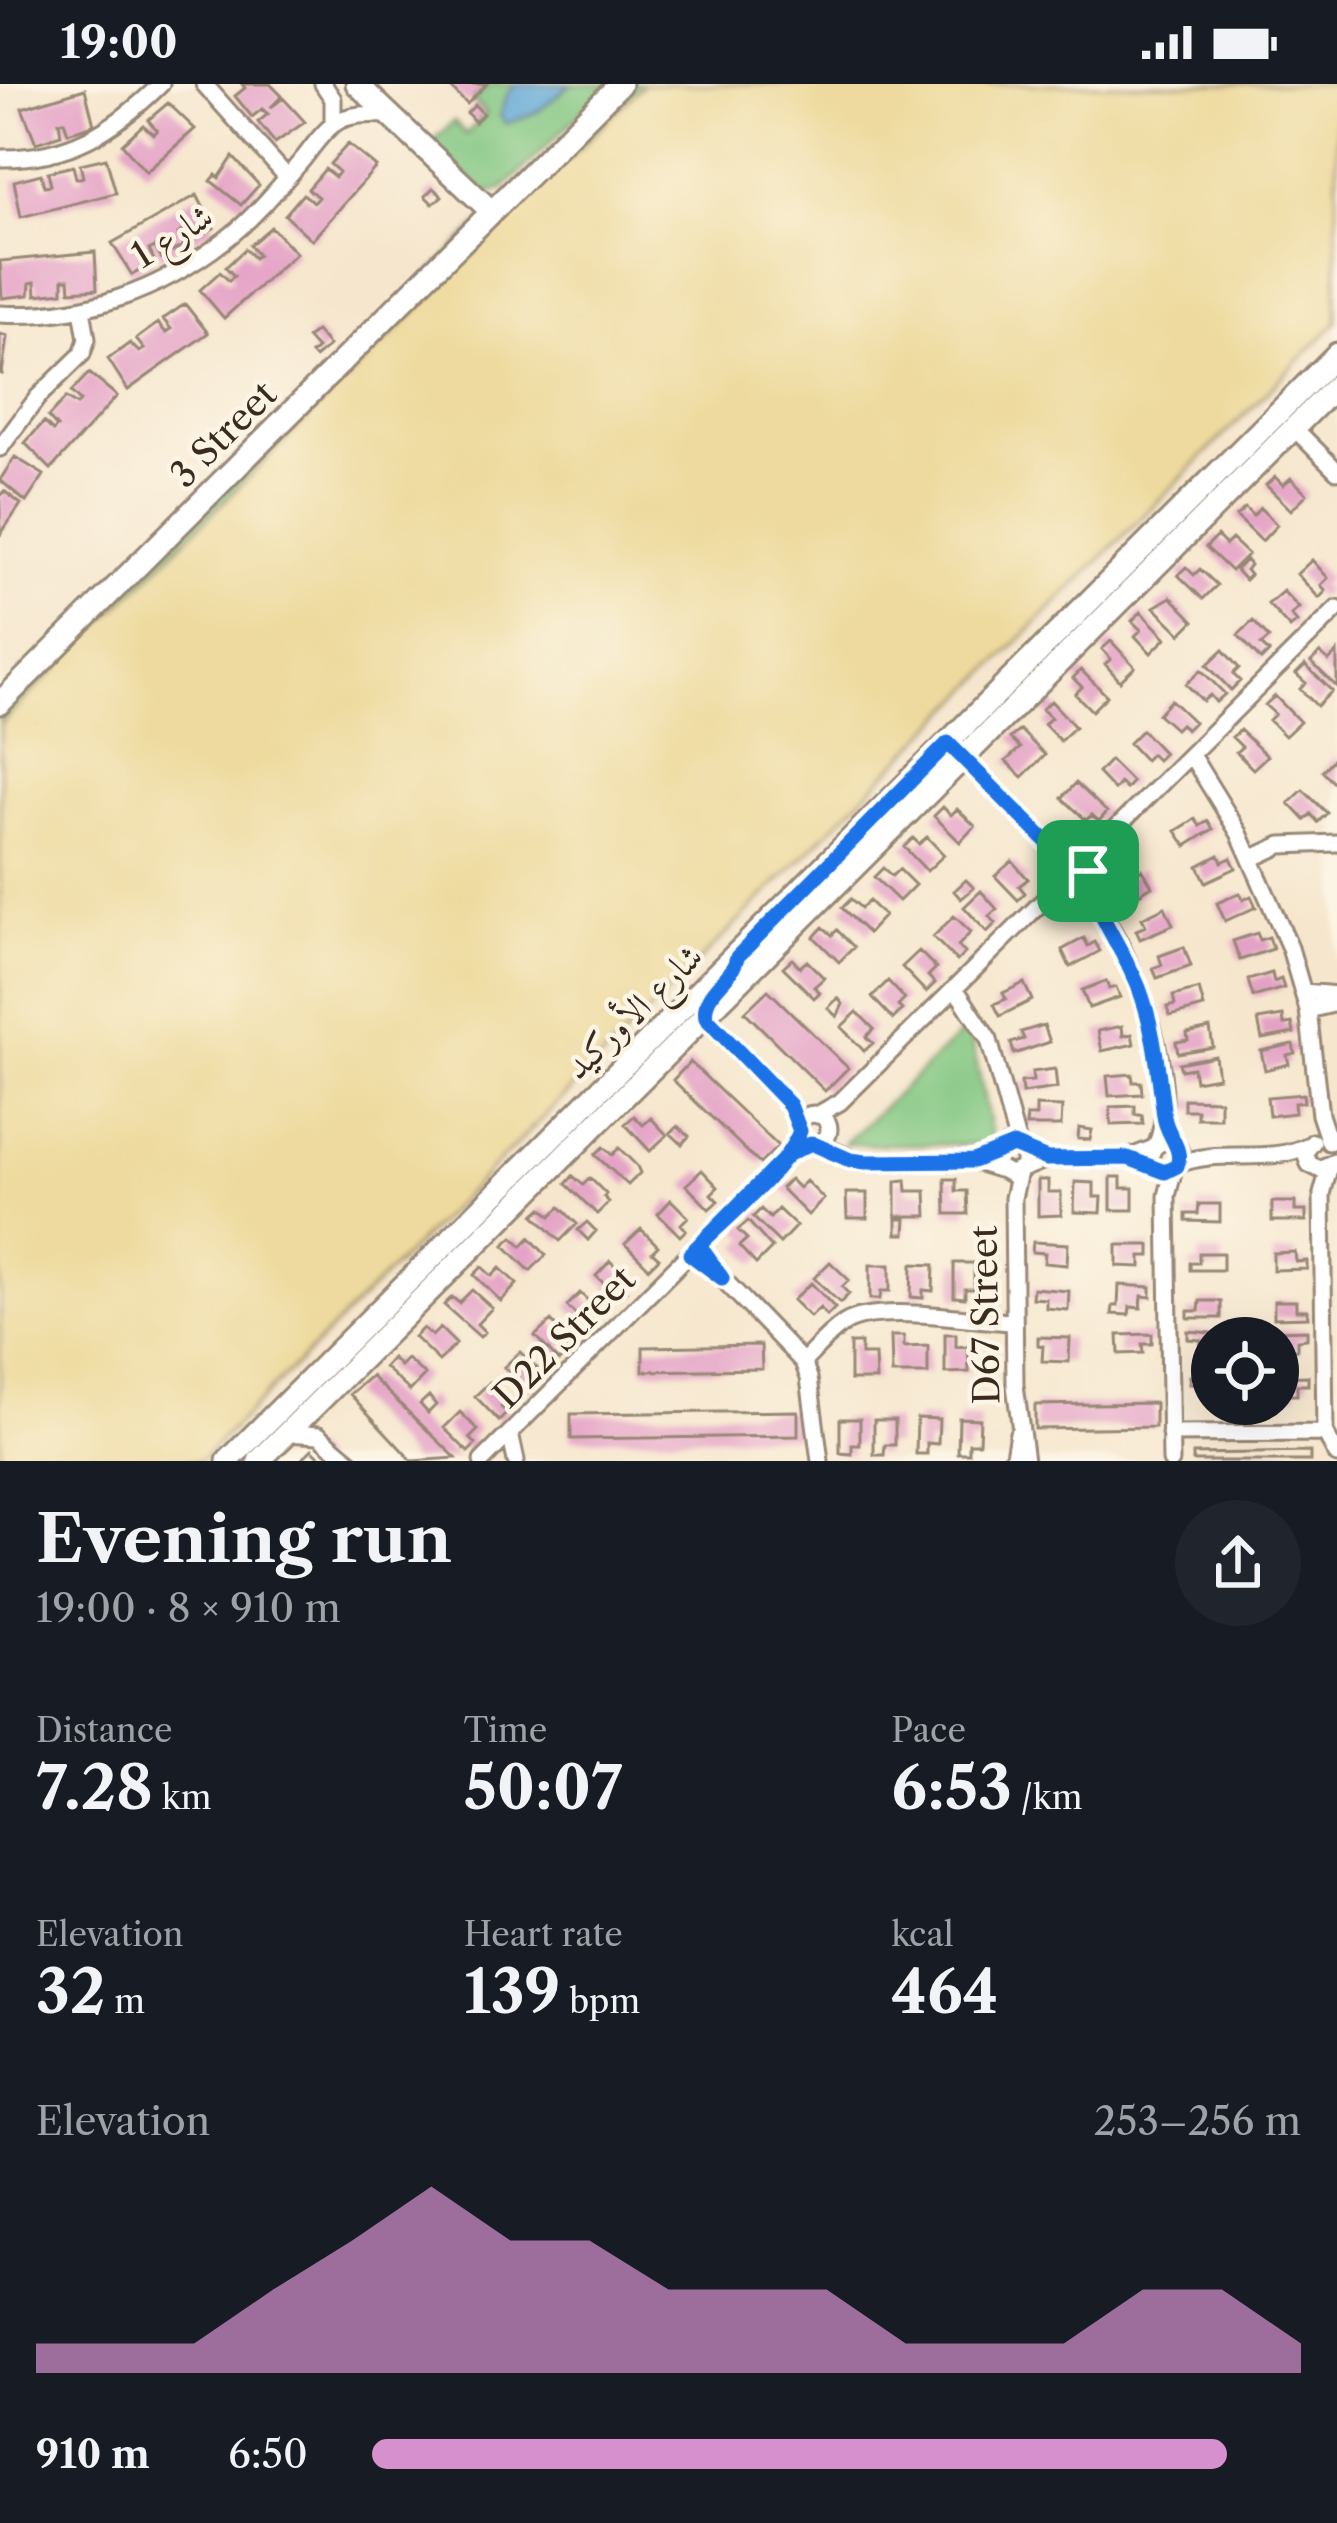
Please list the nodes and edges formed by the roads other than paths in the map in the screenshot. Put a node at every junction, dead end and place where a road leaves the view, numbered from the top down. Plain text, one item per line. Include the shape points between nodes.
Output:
1 (161, 84) edge
2 (204, 84) edge
3 (322, 84) edge
4 (357, 84) edge
5 (620, 84) edge
6 (388, 115) junction
7 (333, 124) junction
8 (0, 158) edge
9 (287, 177) junction
10 (492, 212) junction
11 (82, 309) junction
12 (0, 314) edge
13 (1337, 354) edge
14 (1328, 378) edge
15 (1294, 428) junction
16 (0, 448) edge
17 (1337, 471) edge
18 (1337, 609) edge
19 (0, 703) edge
20 (956, 751) junction
21 (1186, 760) junction
22 (1337, 843) edge
23 (1251, 859) junction
24 (1073, 872) junction
25 (737, 957) junction
26 (955, 988) junction
27 (1304, 992) junction
28 (1337, 999) edge
29 (1308, 1010) junction
30 (706, 1018) junction
31 (814, 1129) junction
32 (1324, 1154) edge
33 (1166, 1157) junction
34 (1011, 1160) junction
35 (694, 1249) junction
36 (1330, 1310) edge
37 (1014, 1315) junction
38 (802, 1362) junction
39 (319, 1401) junction
40 (1018, 1430) junction
41 (286, 1433) junction
42 (510, 1433) junction
43 (1325, 1433) junction
44 (814, 1434) junction
45 (1170, 1435) junction
46 (327, 1439) junction
47 (1337, 1455) edge
48 (485, 1460) edge
49 (228, 1461) edge
50 (259, 1461) edge
51 (350, 1461) edge
52 (516, 1461) edge
53 (809, 1461) edge
54 (820, 1461) edge
55 (1013, 1461) edge
56 (1024, 1461) edge
57 (1171, 1461) edge

1 - 8 street via 99,137 66,151
2 - 9 street
3 - 7 street via 333,99
4 - 6 street
5 - 10 street, 3 Street
6 - 7 street
6 - 10 street
7 - 9 street, شارع 1
9 - 11 street, شارع 1 via 195,262 128,297
10 - 19 street, 3 Street
11 - 12 street, شارع 1
11 - 16 street via 82,354
13 - 14 street, شارع الأوركيد
14 - 15 street, شارع الأوركيد
14 - 20 street, شارع الأوركيد
15 - 17 street
15 - 20 street, شارع الأوركيد
18 - 21 street, D22 Street
20 - 24 street
20 - 25 street, شارع الأوركيد
20 - 30 street, شارع الأوركيد
21 - 23 street
21 - 24 street, D22 Street
22 - 23 street via 1281,845
23 - 27 street
24 - 26 street, D22 Street
24 - 33 street via 1131,968 1148,1014
25 - 30 street via 707,999
25 - 49 street, شارع الأوركيد
26 - 31 street, D22 Street
26 - 34 street via 989,1040 1004,1086
27 - 28 street
27 - 29 street
28 - 29 street
29 - 32 street
30 - 31 street
30 - 39 street, شارع الأوركيد
31 - 34 street via 850,1160
31 - 35 street, D22 Street
32 - 33 street
32 - 36 street
33 - 34 street
33 - 45 street
34 - 37 street, D67 Street
35 - 38 street
35 - 42 street, D22 Street
36 - 43 street
37 - 38 street via 857,1318
37 - 40 street, D67 Street
38 - 44 street
39 - 41 street, شارع الأوركيد
39 - 46 street
40 - 55 street, D67 Street
40 - 56 street, D67 Street
41 - 46 street
41 - 50 street, شارع الأوركيد
42 - 48 street, D22 Street
42 - 52 street
43 - 45 street
43 - 47 street
44 - 53 street
44 - 54 street
45 - 57 street
46 - 51 street

